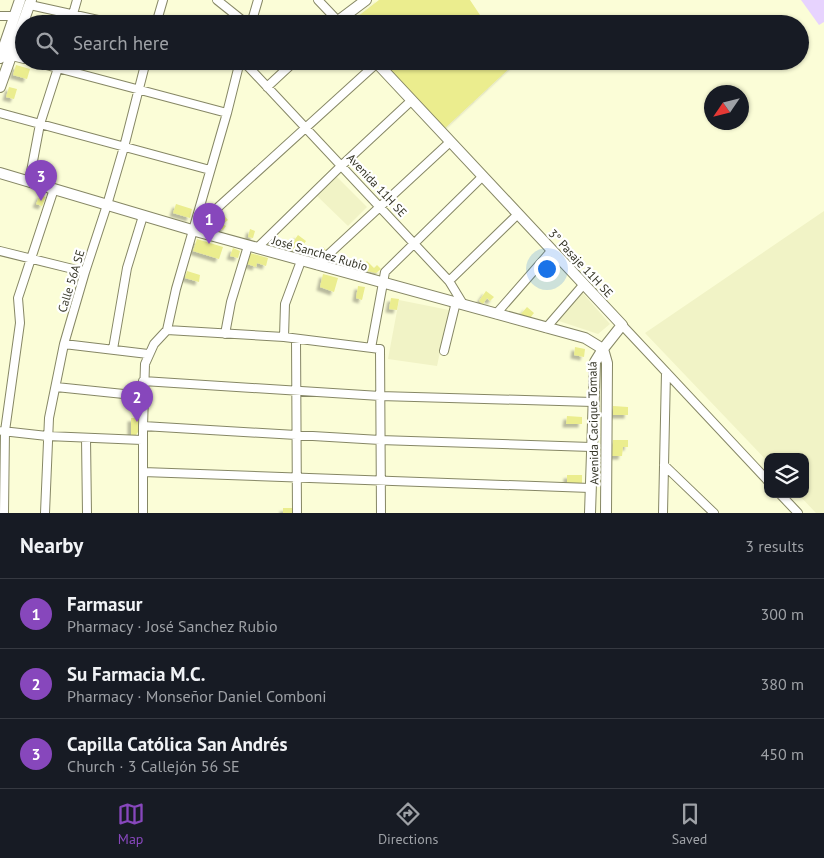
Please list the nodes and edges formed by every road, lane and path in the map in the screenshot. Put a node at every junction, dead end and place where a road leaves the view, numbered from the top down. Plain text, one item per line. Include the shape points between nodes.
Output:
1 (20, 0) edge
2 (77, 0) edge
3 (163, 0) edge
4 (217, 0) edge
5 (258, 0) edge
6 (318, 0) edge
7 (366, 0) edge
8 (31, 2) edge
9 (73, 14) junction
10 (26, 15) edge
11 (77, 15) edge
12 (159, 15) edge
13 (237, 15) edge
14 (252, 15) edge
15 (330, 15) edge
16 (347, 15) edge
17 (0, 16) edge
18 (14, 16) junction
19 (15, 47) edge
20 (12, 56) junction
21 (15, 57) edge
22 (0, 58) edge
23 (57, 70) edge
24 (65, 70) edge
25 (144, 70) edge
26 (239, 70) edge
27 (251, 70) edge
28 (285, 70) edge
29 (367, 70) edge
30 (384, 70) edge
31 (0, 87) edge
32 (267, 87) junction
33 (139, 90) junction
34 (412, 100) junction
35 (0, 113) edge
36 (227, 113) junction
37 (40, 124) junction
38 (305, 127) junction
39 (450, 142) junction
40 (124, 147) junction
41 (341, 166) junction
42 (210, 170) junction
43 (0, 173) edge
44 (483, 176) junction
45 (29, 182) junction
46 (54, 189) junction
47 (107, 205) junction
48 (380, 207) junction
49 (518, 214) junction
50 (143, 216) junction
51 (192, 230) junction
52 (414, 243) junction
53 (252, 247) junction
54 (552, 250) junction
55 (0, 251) edge
56 (31, 258) junction
57 (302, 261) junction
58 (317, 265) junction
59 (85, 272) junction
60 (449, 281) junction
61 (382, 284) junction
62 (584, 284) junction
63 (460, 303) junction
64 (496, 314) junction
65 (622, 325) junction
66 (546, 328) junction
67 (167, 330) junction
68 (226, 334) junction
69 (284, 337) junction
70 (296, 339) junction
71 (64, 344) junction
72 (370, 348) junction
73 (113, 349) junction
74 (602, 349) junction
75 (444, 352) dead end
76 (148, 354) junction
77 (666, 372) junction
78 (144, 380) junction
79 (56, 387) junction
80 (296, 390) junction
81 (143, 396) junction
82 (380, 396) junction
83 (593, 402) junction
84 (142, 426) junction
85 (3, 431) edge
86 (296, 434) junction
87 (47, 436) junction
88 (86, 438) junction
89 (142, 440) junction
90 (380, 440) junction
91 (591, 447) junction
92 (664, 465) junction
93 (143, 472) junction
94 (764, 477) edge
95 (296, 478) junction
96 (381, 480) junction
97 (590, 488) junction
98 (784, 498) edge
99 (4, 513) edge
100 (45, 513) edge
101 (87, 513) edge
102 (143, 513) edge
103 (297, 513) edge
104 (381, 513) edge
105 (590, 513) edge
106 (606, 513) edge
107 (663, 513) edge
108 (714, 513) edge
109 (798, 513) edge

1 - 18 main road
2 - 9 street
3 - 12 street
4 - 13 street
5 - 14 street
6 - 15 street
7 - 16 main road
8 - 9 street
8 - 10 main road
9 - 11 street
17 - 18 street
18 - 22 main road
19 - 20 main road
20 - 21 street
20 - 31 main road
23 - 37 street
24 - 33 street
25 - 33 street, Calle 56A SE
26 - 36 street
27 - 32 street, Avenida 11H SE
28 - 32 street
29 - 38 street
30 - 34 main road, 3° Pasaje 11H SE
32 - 38 street, Avenida 11H SE
33 - 36 street
33 - 40 street, Calle 56A SE
34 - 39 main road, 3° Pasaje 11H SE
34 - 41 street
35 - 37 street
36 - 42 street
37 - 40 street
37 - 45 street
38 - 41 street, Avenida 11H SE
38 - 51 street
39 - 44 main road, 3° Pasaje 11H SE
39 - 48 street
40 - 42 street
40 - 47 street, Calle 56A SE
41 - 48 street, Avenida 11H SE
41 - 53 street
42 - 51 street
43 - 45 main road, José Sanchez Rubio
44 - 49 main road, 3° Pasaje 11H SE
44 - 52 street
45 - 46 main road, José Sanchez Rubio
46 - 47 main road, José Sanchez Rubio
46 - 56 street
47 - 50 main road, José Sanchez Rubio
47 - 59 street, Calle 56A SE
48 - 52 street, Avenida 11H SE
48 - 58 street
49 - 54 main road, 3° Pasaje 11H SE
49 - 60 street
50 - 51 main road, José Sanchez Rubio
50 - 73 street via 127,268
51 - 53 main road, José Sanchez Rubio
51 - 67 street
52 - 60 street, Avenida 11H SE
52 - 61 street via 385,272
53 - 57 main road, José Sanchez Rubio
53 - 68 street via 231,302
54 - 62 main road, 3° Pasaje 11H SE
54 - 64 street
55 - 56 street
56 - 59 street
56 - 85 street via 18,298 20,323
57 - 58 main road, José Sanchez Rubio
57 - 69 street via 285,304
58 - 61 main road, José Sanchez Rubio
59 - 71 street, Calle 56A SE
60 - 63 street, Avenida 11H SE
61 - 63 main road, José Sanchez Rubio
61 - 72 street
62 - 65 main road, 3° Pasaje 11H SE
62 - 66 street
63 - 64 main road, José Sanchez Rubio
63 - 75 street
64 - 66 main road, José Sanchez Rubio
65 - 74 main road
65 - 77 street, 3° Pasaje 11H SE
66 - 74 main road, José Sanchez Rubio via 586,338
67 - 68 street
67 - 76 street
68 - 69 street
69 - 70 street
70 - 72 street
70 - 80 street
71 - 73 street
71 - 79 street, Calle 56A SE
72 - 82 street via 380,349
73 - 76 street
74 - 83 main road, Avenida Cacique Tomalá via 595,362
74 - 106 main road, Avenida Cacique Tomalá via 607,362
76 - 78 street
77 - 92 street
77 - 94 street, 3° Pasaje 11H SE
78 - 80 street
78 - 81 street
79 - 81 street
79 - 87 street, Calle 56A SE
80 - 82 street
80 - 86 street
81 - 84 street
82 - 83 street
82 - 90 street
83 - 91 main road, Avenida Cacique Tomalá
84 - 86 street
84 - 89 street
85 - 87 street
85 - 99 street
86 - 90 street
86 - 95 street
87 - 88 street
87 - 100 street, Calle 56A SE
88 - 89 street
88 - 101 street
89 - 93 street
90 - 91 street
90 - 96 street
91 - 97 main road, Avenida Cacique Tomalá
92 - 107 street
92 - 108 street
93 - 95 street
93 - 102 street
95 - 96 street
95 - 103 street
96 - 97 street
96 - 104 street
97 - 105 main road, Avenida Cacique Tomalá
98 - 109 street

